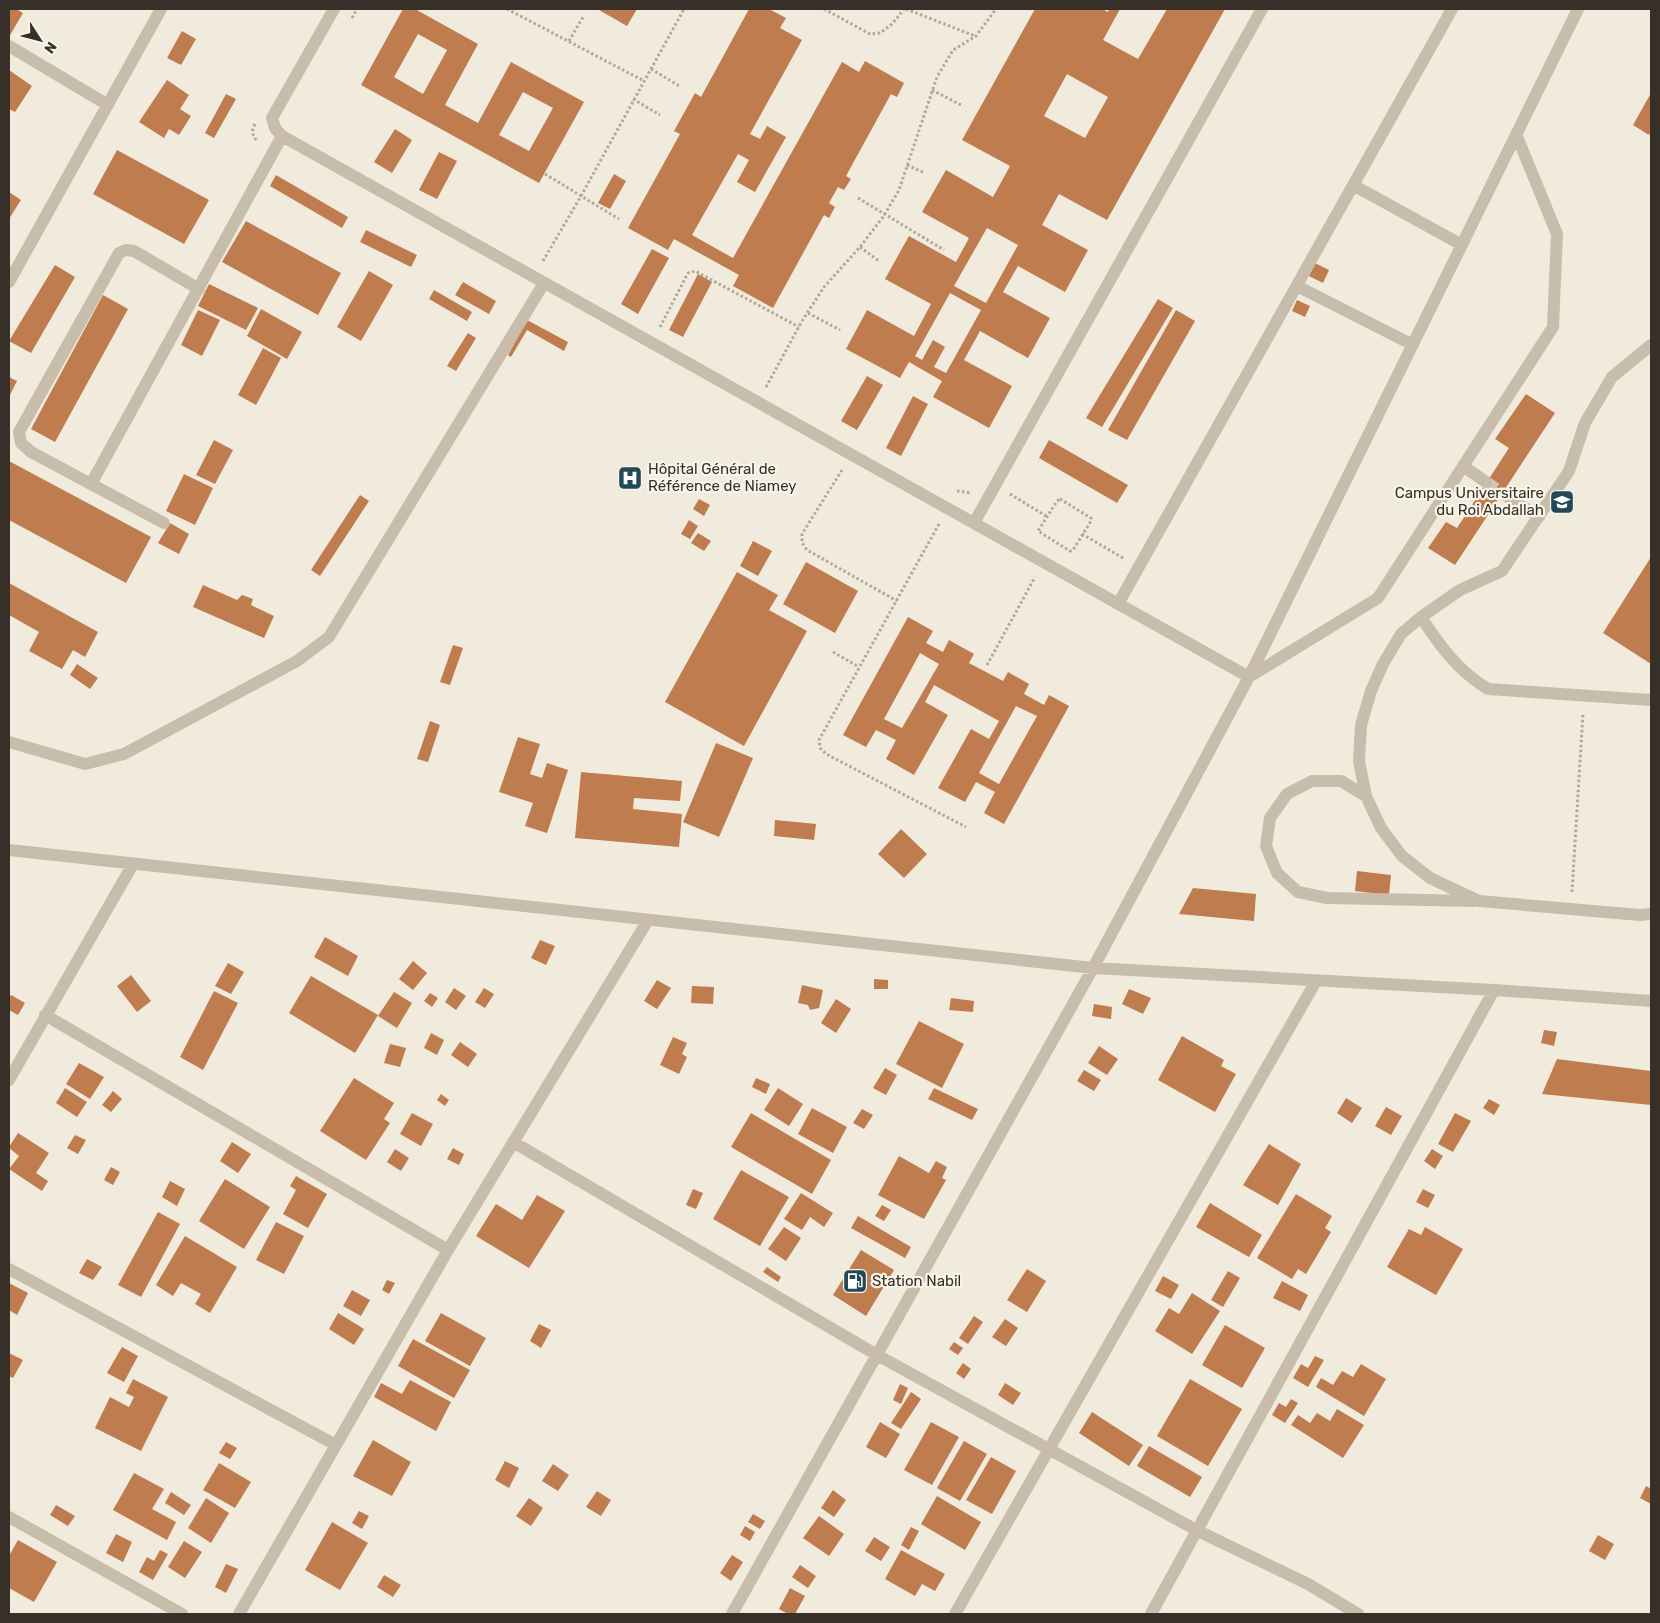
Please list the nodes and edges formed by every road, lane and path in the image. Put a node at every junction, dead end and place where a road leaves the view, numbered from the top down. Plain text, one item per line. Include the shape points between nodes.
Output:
1 (161, 9) edge
2 (334, 9) edge
3 (357, 9) edge
4 (507, 9) edge
5 (684, 9) edge
6 (824, 9) edge
7 (839, 9) edge
8 (905, 9) edge
9 (996, 9) edge
10 (1262, 9) edge
11 (1452, 9) edge
12 (1578, 9) edge
13 (835, 15) junction
14 (583, 17) dead end
15 (347, 26) dead end
16 (976, 36) junction
17 (568, 41) junction
18 (9, 46) edge
19 (651, 69) junction
20 (644, 81) junction
21 (681, 87) dead end
22 (932, 90) junction
23 (633, 99) junction
24 (108, 104) junction
25 (964, 106) dead end
26 (660, 115) dead end
27 (1516, 134) junction
28 (282, 136) junction
29 (907, 165) junction
30 (925, 173) dead end
31 (545, 174) dead end
32 (1353, 186) junction
33 (581, 196) junction
34 (858, 198) dead end
35 (884, 214) junction
36 (619, 219) dead end
37 (1462, 246) junction
38 (860, 247) junction
39 (944, 250) dead end
40 (879, 261) dead end
41 (539, 280) junction
42 (9, 282) edge
43 (1297, 286) junction
44 (199, 288) junction
45 (808, 313) junction
46 (799, 327) junction
47 (840, 330) dead end
48 (651, 342) junction
49 (1413, 345) junction
50 (1651, 345) edge
51 (766, 387) junction
52 (774, 392) dead end
53 (757, 402) junction
54 (1463, 466) junction
55 (842, 470) dead end
56 (1486, 482) tunnel mouth
57 (91, 484) junction
58 (995, 485) junction
59 (951, 489) dead end
60 (973, 493) dead end
61 (1502, 493) tunnel mouth
62 (1046, 516) junction
63 (1539, 517) junction
64 (164, 523) dead end
65 (974, 523) junction
66 (939, 524) dead end
67 (1082, 534) junction
68 (1054, 542) junction
69 (1043, 562) junction
70 (1139, 568) junction
71 (897, 601) junction
72 (1118, 604) junction
73 (1421, 617) junction
74 (833, 652) dead end
75 (987, 664) dead end
76 (859, 667) junction
77 (1250, 677) junction
78 (1584, 695) junction
79 (1651, 700) edge
80 (9, 742) edge
81 (1366, 796) junction
82 (966, 827) dead end
83 (9, 850) edge
84 (133, 864) junction
85 (1480, 901) junction
86 (1571, 909) junction
87 (1651, 914) edge
88 (648, 920) junction
89 (1093, 968) junction
90 (1316, 981) junction
91 (1494, 990) junction
92 (1651, 1001) edge
93 (45, 1014) junction
94 (9, 1080) edge
95 (514, 1142) junction
96 (448, 1250) junction
97 (9, 1269) edge
98 (877, 1355) junction
99 (336, 1445) junction
100 (1049, 1450) junction
101 (9, 1517) edge
102 (1198, 1531) junction
103 (182, 1614) edge
104 (239, 1614) edge
105 (732, 1614) edge
106 (955, 1614) edge
107 (1151, 1614) edge
108 (1357, 1614) edge

1 - 24 street
2 - 28 street via 272,118
3 - 15 path
4 - 17 path
5 - 19 path
6 - 13 path
7 - 13 path
8 - 13 path via 880,33 870,34
8 - 16 path
9 - 16 path
10 - 58 street
11 - 32 street
12 - 27 street
14 - 17 path
16 - 22 path via 953,50
17 - 20 path
18 - 24 street
19 - 20 path
19 - 21 path
20 - 23 path
22 - 25 path
22 - 29 path
23 - 26 path
23 - 33 path
24 - 42 street
27 - 37 street
27 - 54 street via 1557,234 1553,327
28 - 41 street
28 - 44 street
29 - 30 path
29 - 35 path via 899,190
31 - 33 path
32 - 37 street
32 - 43 street
33 - 36 path
33 - 41 path
34 - 35 path
35 - 38 path
35 - 39 path
37 - 49 street
38 - 40 path
38 - 45 path via 824,287
41 - 48 street
41 - 80 street via 329,637 297,661 124,754 86,764
43 - 49 street
43 - 70 street
44 - 57 street
44 - 57 street via 134,251 119,253 19,432 21,443 31,452
45 - 46 path
45 - 47 path
46 - 48 path via 695,271 688,273
46 - 51 path
48 - 53 street
49 - 77 street
50 - 63 street via 1612,377 1585,423 1569,471
51 - 52 path
51 - 53 path
53 - 65 street
54 - 56 street
54 - 77 street via 1378,598
55 - 71 path via 802,534 802,543 807,550
57 - 64 street
58 - 62 path
58 - 65 street
59 - 60 path
61 - 63 street
62 - 67 path via 1057,501 1063,500 1091,518
62 - 68 path via 1038,531
63 - 73 street via 1502,571 1460,590
65 - 69 street
66 - 71 path
67 - 68 path via 1070,551
67 - 70 path
68 - 69 path
69 - 72 street
69 - 75 path
70 - 72 street
71 - 76 path
72 - 77 street
73 - 78 street via 1444,651 1473,680 1488,689
73 - 81 street via 1402,634 1371,691 1361,725 1359,760
74 - 76 path
76 - 82 path via 819,740 820,748
77 - 89 street
78 - 79 street
78 - 86 path
81 - 85 street via 1380,828 1402,856 1430,878
81 - 85 street via 1341,781 1312,781 1287,794 1270,818 1266,846 1277,873 1298,892 1327,898
83 - 84 street
84 - 88 street
84 - 93 street
85 - 86 street
86 - 87 street
88 - 89 street
88 - 95 street
89 - 90 street
89 - 98 street
90 - 91 street
90 - 100 street
91 - 92 street
91 - 102 street
93 - 94 street
93 - 96 street
95 - 96 street
95 - 98 street
96 - 99 street
97 - 99 street
98 - 100 street
98 - 105 street
99 - 104 street
100 - 102 street
100 - 106 street
101 - 103 street
102 - 107 street
102 - 108 street via 1308,1584

